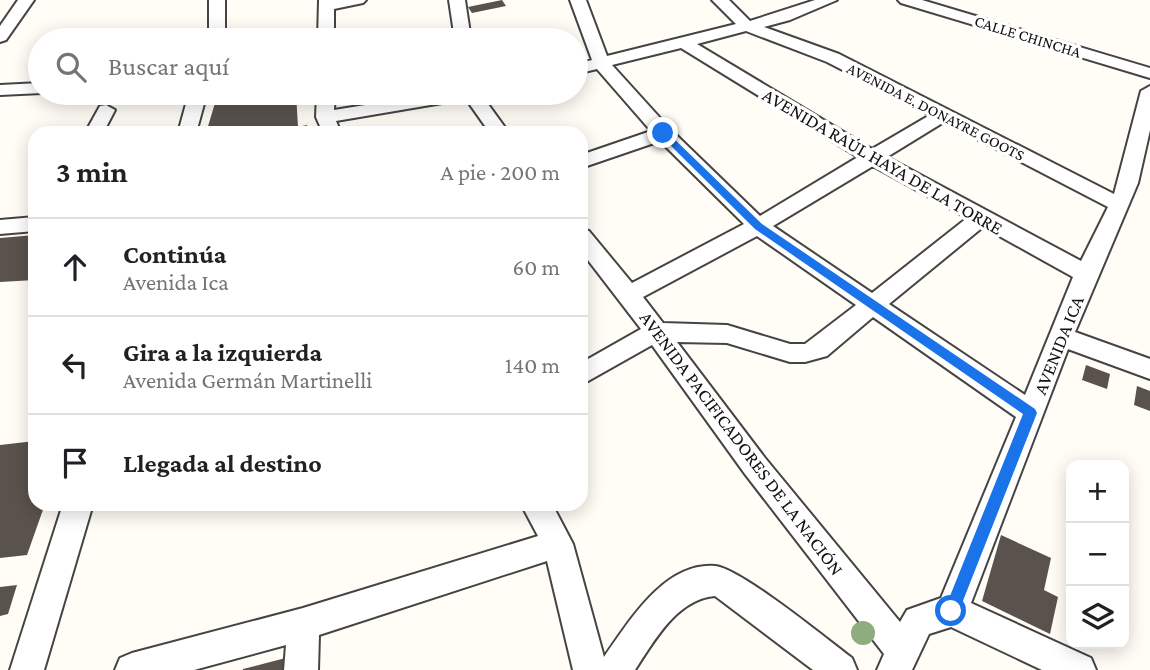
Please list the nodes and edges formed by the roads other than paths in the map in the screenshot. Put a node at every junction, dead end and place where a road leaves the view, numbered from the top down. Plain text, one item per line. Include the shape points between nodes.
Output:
1 (26, 0) edge
2 (217, 0) edge
3 (358, 0) edge
4 (457, 0) edge
5 (578, 0) edge
6 (720, 0) edge
7 (829, 0) edge
8 (906, 0) edge
9 (327, 3) edge
10 (747, 26) junction
11 (218, 28) edge
12 (326, 28) edge
13 (461, 28) edge
14 (0, 37) edge
15 (683, 43) junction
16 (602, 64) junction
17 (588, 67) edge
18 (1150, 73) edge
19 (28, 89) edge
20 (0, 90) edge
21 (1150, 91) edge
22 (195, 105) edge
23 (327, 105) edge
24 (418, 105) edge
25 (480, 105) edge
26 (106, 110) dead end
27 (945, 114) junction
28 (329, 125) edge
29 (98, 126) edge
30 (189, 126) edge
31 (495, 126) edge
32 (663, 133) junction
33 (873, 158) junction
34 (588, 160) edge
35 (1133, 193) edge
36 (980, 219) junction
37 (28, 225) edge
38 (758, 226) junction
39 (0, 227) edge
40 (588, 244) edge
41 (1086, 274) junction
42 (630, 294) junction
43 (872, 305) junction
44 (655, 332) junction
45 (1061, 337) junction
46 (1150, 369) edge
47 (588, 371) edge
48 (1030, 413) junction
49 (76, 511) edge
50 (540, 511) edge
51 (558, 544) junction
52 (951, 611) junction
53 (303, 624) junction
54 (898, 660) edge
55 (27, 670) edge
56 (132, 670) edge
57 (301, 670) edge
58 (590, 670) edge
59 (615, 670) edge
60 (839, 670) edge
61 (1079, 670) edge

1 - 14 street
2 - 11 street
3 - 9 street
4 - 13 street
5 - 16 street
6 - 10 street, AVENIDA E. DONAYRE GOOTS
7 - 10 street
8 - 18 street, CALLE CHINCHA
9 - 12 street
10 - 15 street
10 - 27 street, AVENIDA E. DONAYRE GOOTS via 833,58
15 - 16 street
15 - 33 street, AVENIDA RAÚL HAYA DE LA TORRE
16 - 17 street
16 - 32 street
19 - 20 street
21 - 35 street, AVENIDA ICA
22 - 30 street
23 - 28 street
24 - 28 street
25 - 31 street
26 - 29 street
27 - 33 street
27 - 35 street, AVENIDA E. DONAYRE GOOTS
32 - 34 street
32 - 38 street
33 - 36 street, AVENIDA RAÚL HAYA DE LA TORRE
33 - 38 street
35 - 41 street, AVENIDA ICA
36 - 41 street, AVENIDA RAÚL HAYA DE LA TORRE
36 - 43 street
37 - 39 street
38 - 42 street
38 - 43 street
40 - 42 street, AVENIDA PACIFICADORES DE LA NACIÓN
41 - 45 street, AVENIDA ICA
42 - 44 street, AVENIDA PACIFICADORES DE LA NACIÓN
43 - 44 street via 818,349 805,353 790,353 727,334
43 - 48 street
44 - 47 street
44 - 54 street, AVENIDA PACIFICADORES DE LA NACIÓN
45 - 46 street
45 - 48 street, AVENIDA ICA
48 - 52 street, AVENIDA ICA
49 - 55 street
50 - 51 street
51 - 53 street
51 - 58 street
52 - 54 street via 918,621
52 - 61 street
53 - 56 street
53 - 57 street
59 - 60 street via 659,608 690,585 714,581 753,603

